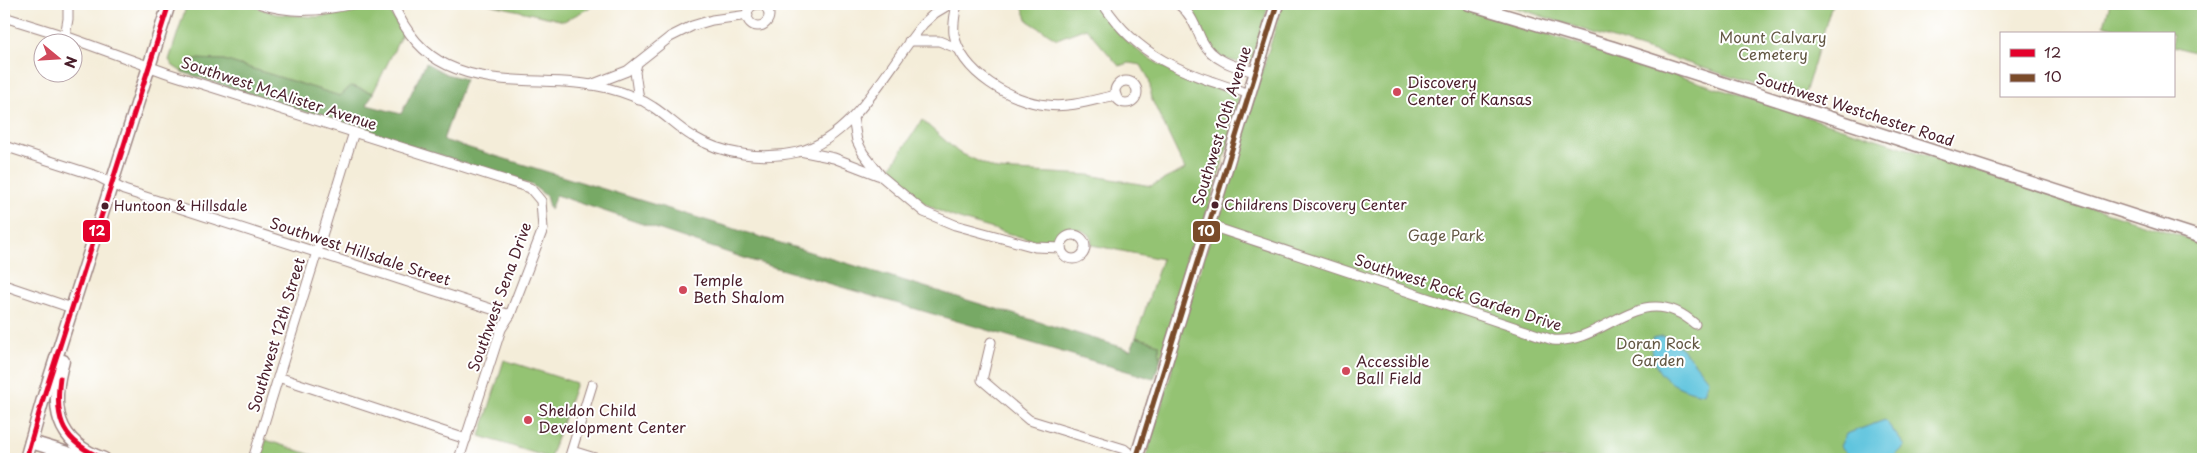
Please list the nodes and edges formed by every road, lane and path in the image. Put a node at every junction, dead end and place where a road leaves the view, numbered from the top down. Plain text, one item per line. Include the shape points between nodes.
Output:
1 (68, 4) edge
2 (169, 4) edge
3 (261, 4) edge
4 (353, 4) edge
5 (393, 4) edge
6 (950, 4) edge
7 (957, 4) edge
8 (1102, 4) edge
9 (1178, 4) edge
10 (1278, 4) edge
11 (1468, 4) edge
12 (281, 6) edge
13 (748, 15) dead end
14 (4, 16) edge
15 (53, 32) edge
16 (66, 32) edge
17 (909, 41) junction
18 (82, 42) edge
19 (959, 49) junction
20 (637, 63) junction
21 (148, 66) junction
22 (1256, 72) junction
23 (590, 85) junction
24 (1250, 94) junction
25 (1116, 95) dead end
26 (639, 100) junction
27 (853, 118) junction
28 (354, 132) junction
29 (4, 146) edge
30 (800, 151) junction
31 (881, 176) junction
32 (111, 183) junction
33 (541, 201) joint
34 (1208, 225) junction
35 (2203, 238) edge
36 (1061, 248) dead end
37 (317, 252) junction
38 (4, 285) edge
39 (72, 308) junction
40 (510, 315) junction
41 (1695, 324) dead end
42 (65, 332) junction
43 (991, 342) dead end
44 (278, 377) junction
45 (592, 385) dead end
46 (466, 439) junction
47 (32, 442) junction
48 (570, 455) edge
49 (26, 459) edge
50 (87, 459) edge
51 (104, 459) edge
52 (253, 459) edge
53 (460, 459) edge
54 (598, 459) edge
55 (1136, 459) edge

1 - 16 street
2 - 21 main road
3 - 12 street
4 - 12 street via 308,11
5 - 23 street via 418,44 457,70 484,77
6 - 17 street via 935,13
7 - 19 street via 954,30
8 - 24 street via 1126,34 1153,56 1182,72
9 - 22 street via 1189,14 1212,54 1233,66
10 - 22 main road, Southwest 10th Avenue
11 - 35 street, Southwest Westchester Road via 1612,47
13 - 20 street via 692,26 670,37
14 - 15 street, Southwest McAlister Avenue
17 - 19 street via 939,41
17 - 27 street
18 - 21 street, Southwest McAlister Avenue
19 - 25 street via 999,90 1030,103 1060,106
20 - 23 street via 627,71
20 - 26 street
21 - 28 street, Southwest McAlister Avenue
21 - 32 main road
22 - 24 main road, Southwest 10th Avenue
23 - 26 street
24 - 34 main road, Southwest 10th Avenue
26 - 30 street via 692,136 722,150 774,156
27 - 30 street via 822,141
27 - 31 street via 857,141
28 - 33 street, Southwest McAlister Avenue via 530,188
28 - 37 street, Southwest 12th Street
29 - 32 street, Southwest Hillsdale Street
30 - 31 street via 834,158
31 - 36 street via 913,204 938,219 1035,248
32 - 37 street, Southwest Hillsdale Street via 124,190
32 - 39 main road
33 - 40 street, Southwest Sena Drive via 542,229
34 - 41 street, Southwest Rock Garden Drive via 1553,340 1582,337 1625,314 1650,308 1674,310
34 - 55 main road, Southwest 10th Avenue
37 - 40 street, Southwest Hillsdale Street
37 - 44 street, Southwest 12th Street
38 - 39 street
39 - 42 main road
40 - 46 street, Southwest Sena Drive via 501,329
42 - 47 main road
42 - 51 main road via 68,343 56,398 60,421 78,448
43 - 55 street via 982,380 1029,420 1124,450
44 - 46 street
44 - 52 street, Southwest 12th Street
45 - 48 street
46 - 53 street, Southwest Sena Drive
47 - 49 main road
47 - 50 main road
48 - 54 street

